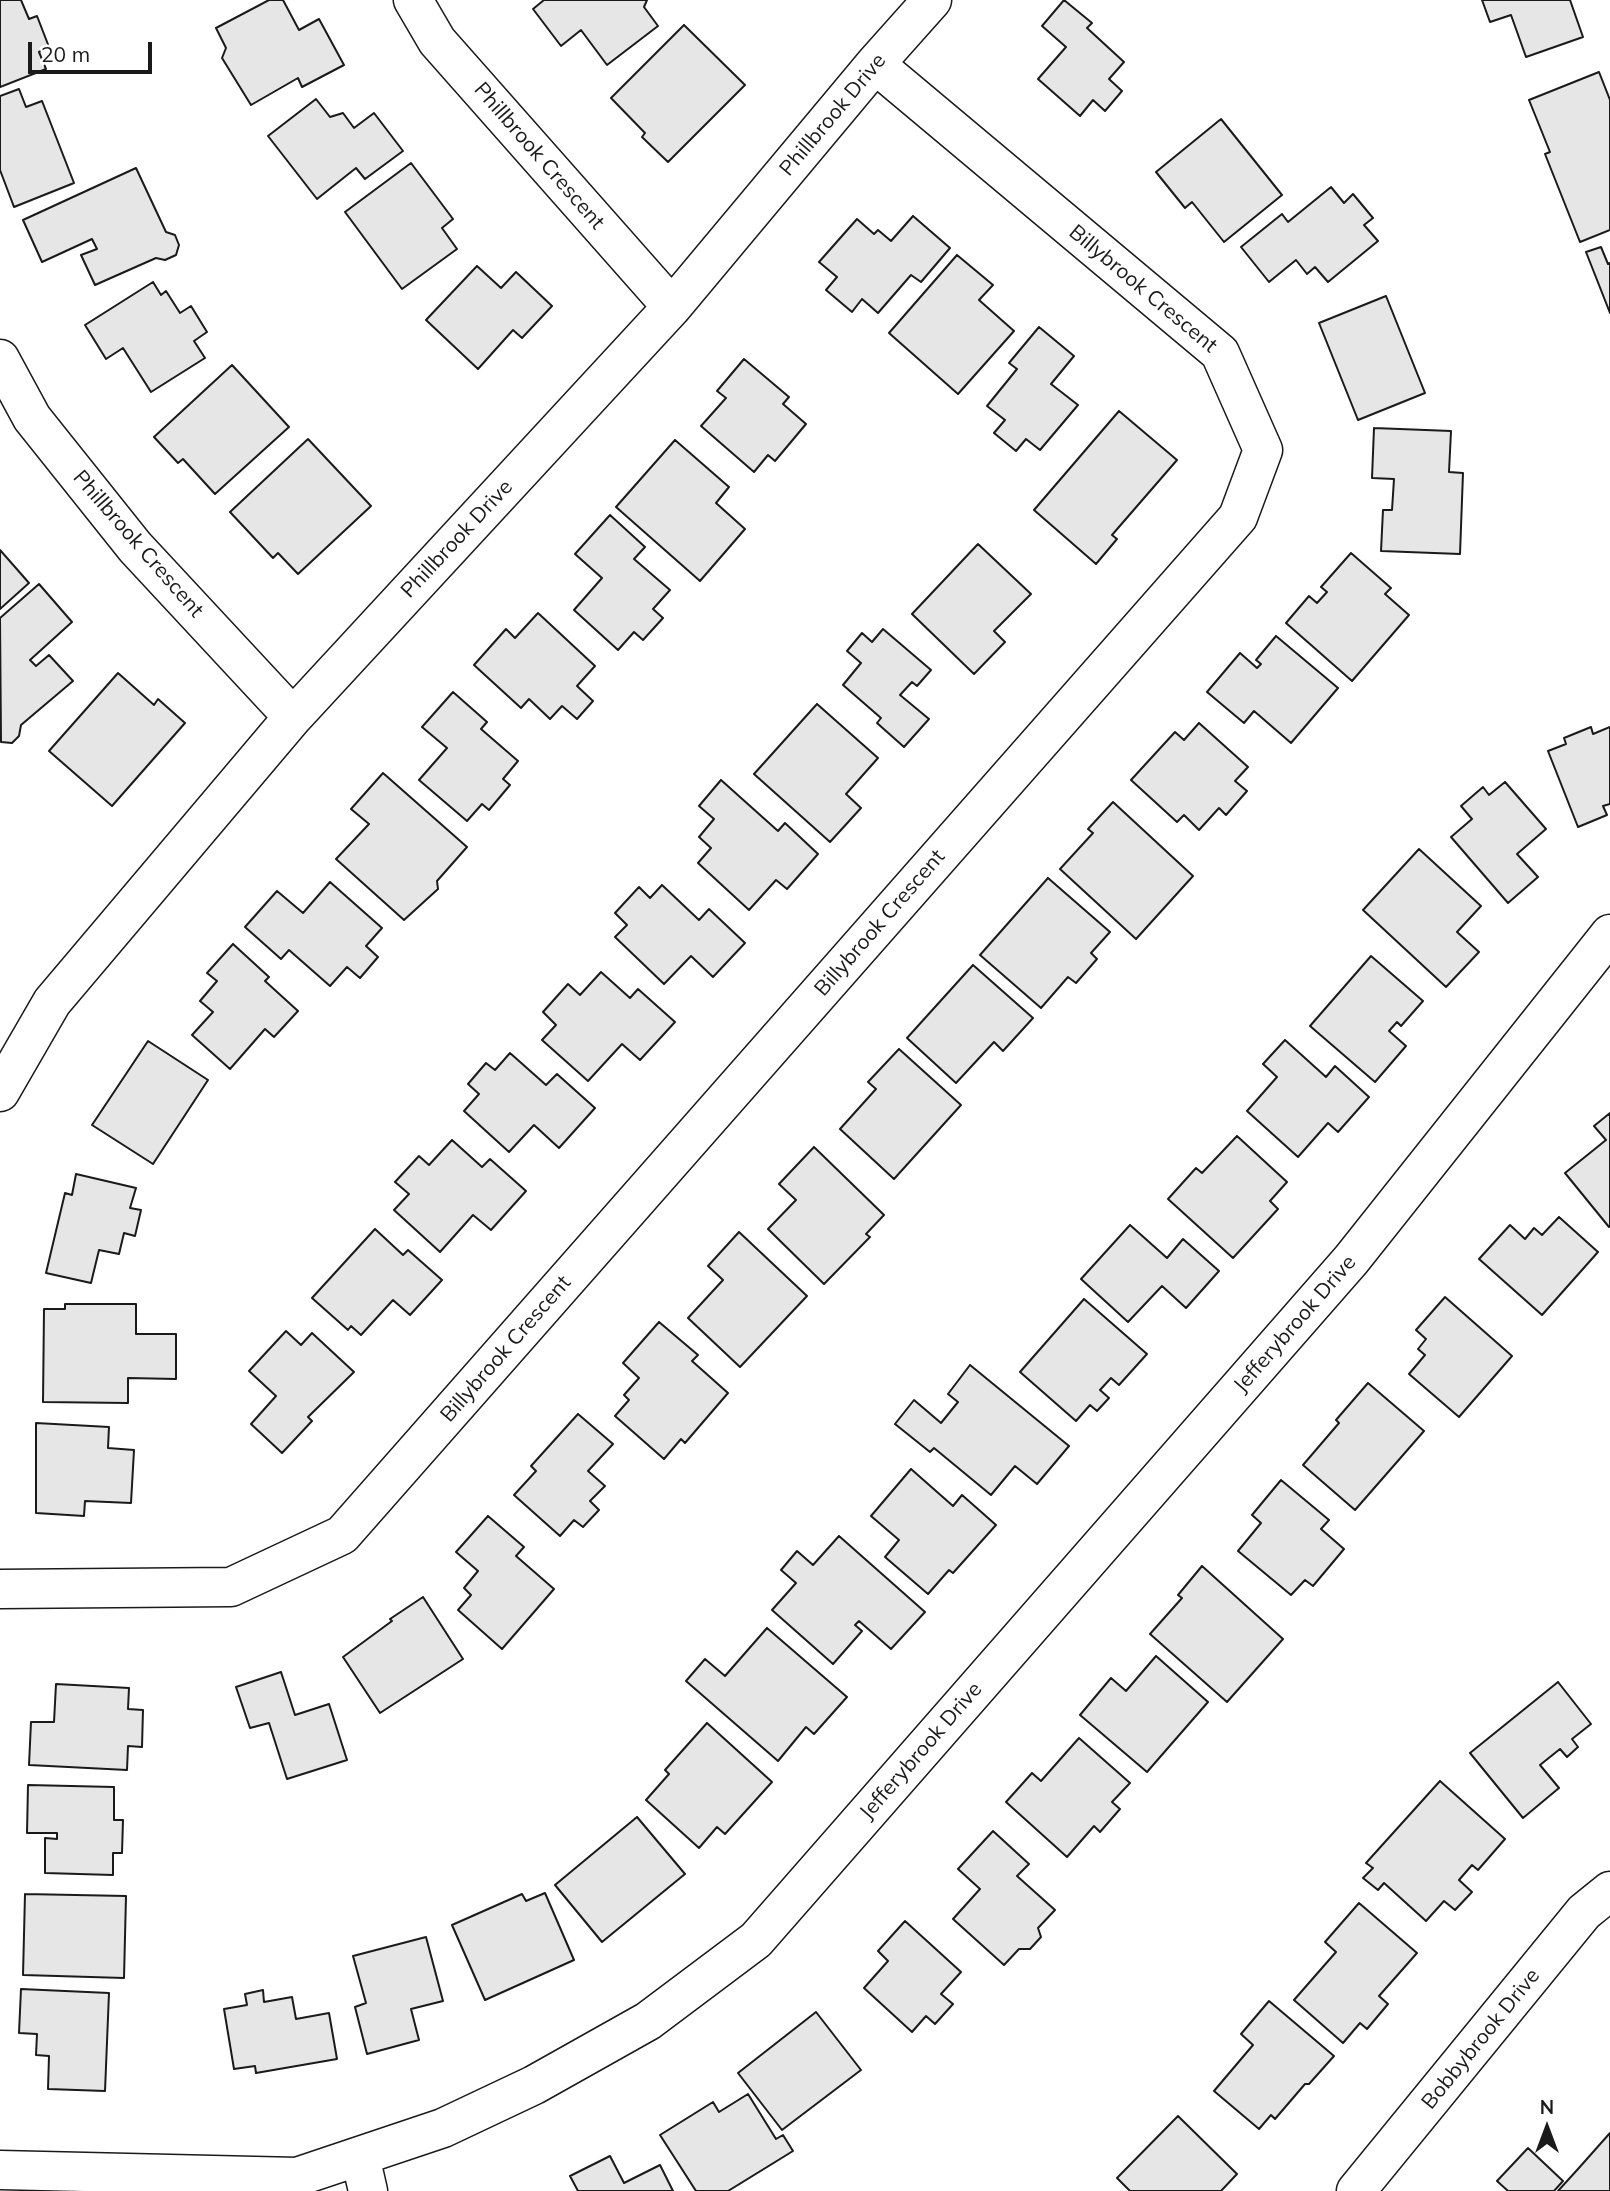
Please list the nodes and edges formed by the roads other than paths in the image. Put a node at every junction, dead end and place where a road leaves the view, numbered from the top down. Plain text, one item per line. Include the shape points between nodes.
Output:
1 (413, 0) edge
2 (932, 0) edge
3 (875, 64) junction
4 (672, 307) junction
5 (0, 359) edge
6 (293, 717) junction
7 (1610, 934) edge
8 (0, 1092) edge
9 (0, 1589) edge
10 (1610, 1891) edge
11 (0, 2170) edge
12 (364, 2173) edge
13 (1356, 2191) edge

1 - 4 street, Phillbrook Crescent via 437,41
2 - 3 street, Phillbrook Drive
3 - 4 street, Phillbrook Drive
3 - 9 street, Billybrook Crescent via 1220,353 1263,450 1238,517 342,1535 231,1587
4 - 6 street, Phillbrook Drive
5 - 6 street, Phillbrook Crescent via 32,418 135,547
6 - 8 street, Phillbrook Drive via 52,1002
7 - 12 street, Jefferybrook Drive via 1351,1260 755,1940 648,2021
10 - 13 street, Bobbybrook Drive via 1584,1912
11 - 12 street, Jefferybrook Drive via 297,2177

